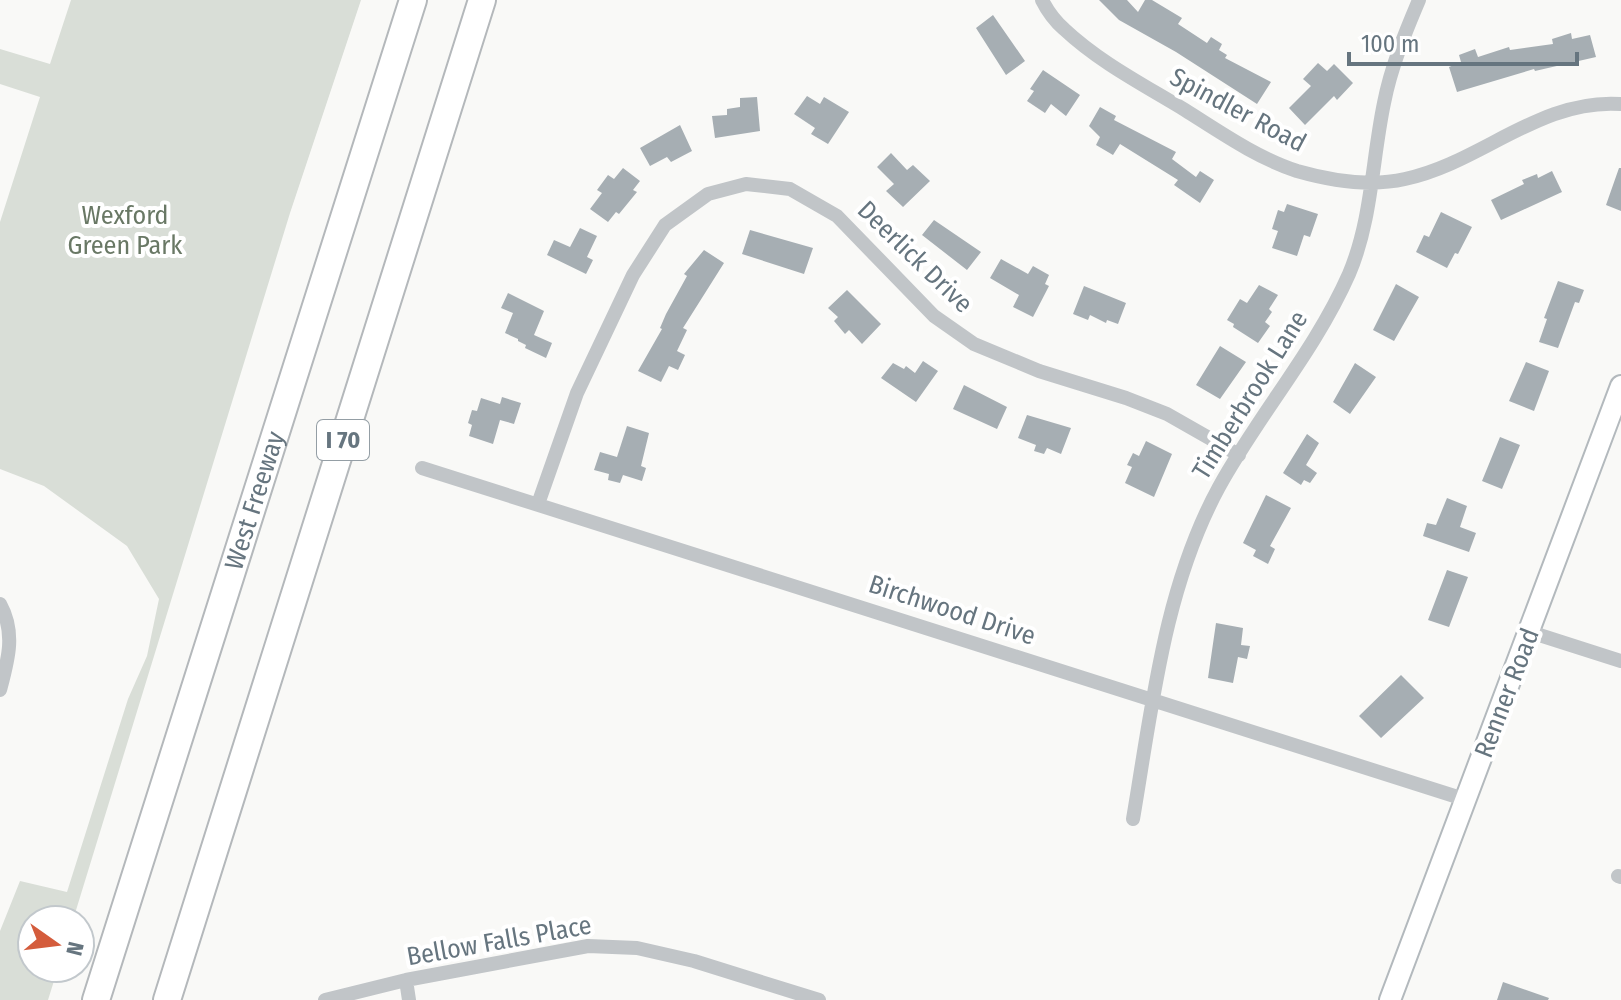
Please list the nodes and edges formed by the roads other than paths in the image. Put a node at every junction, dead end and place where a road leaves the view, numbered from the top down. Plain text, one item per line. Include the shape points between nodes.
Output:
1 (413, 0) edge
2 (482, 0) edge
3 (1042, 0) edge
4 (1419, 0) edge
5 (1621, 104) edge
6 (1371, 182) junction
7 (1621, 386) edge
8 (1239, 455) junction
9 (422, 468) dead end
10 (538, 504) junction
11 (0, 604) edge
12 (1530, 632) junction
13 (1621, 661) edge
14 (0, 690) edge
15 (1154, 699) junction
16 (1467, 800) junction
17 (1133, 819) dead end
18 (406, 980) junction
19 (96, 1000) edge
20 (167, 1000) edge
21 (325, 1000) edge
22 (409, 1000) edge
23 (819, 1000) edge
24 (1390, 1000) edge

1 - 19 highway, West Freeway / I 70
2 - 20 highway, I 70
3 - 6 street, Spindler Road via 1062,28 1105,62 1251,149 1318,176
4 - 6 street, Timberbrook Lane via 1390,78
5 - 6 street, Spindler Road via 1574,106 1427,173
6 - 8 street, Timberbrook Lane via 1364,231 1348,277
7 - 12 main road, Renner Road
8 - 10 street, Deerlick Drive via 1167,414 974,344 934,316 837,216 790,189 746,184 708,194 665,225 633,275 577,393
8 - 15 street, Timberbrook Lane via 1183,569
9 - 10 street, Birchwood Drive
10 - 15 street, Birchwood Drive
11 - 14 street via 10,652
12 - 13 street
12 - 16 main road, Renner Road
15 - 16 street, Birchwood Drive
15 - 17 street, Timberbrook Lane
16 - 24 main road, Renner Road
18 - 21 street, Bellow Falls Place
18 - 22 street
18 - 23 street, Bellow Falls Place via 588,946 637,948

